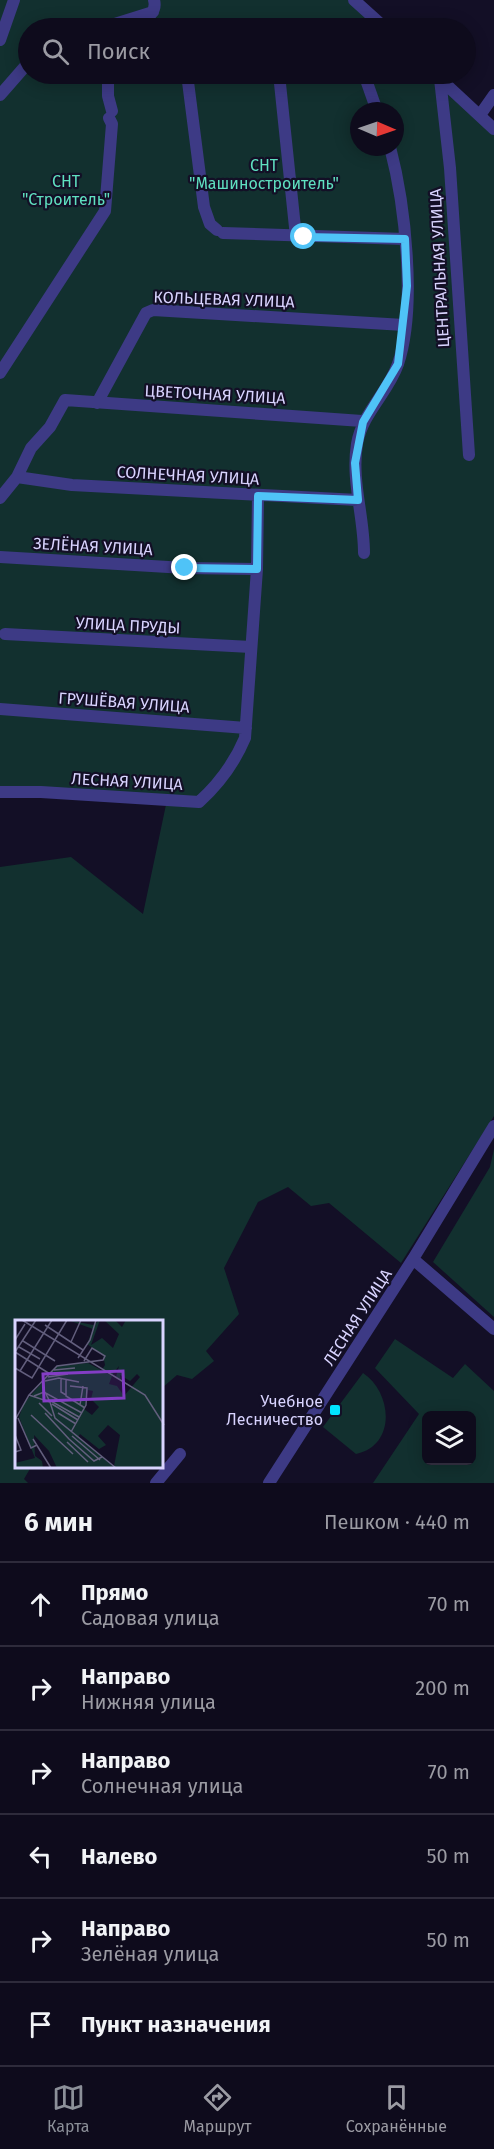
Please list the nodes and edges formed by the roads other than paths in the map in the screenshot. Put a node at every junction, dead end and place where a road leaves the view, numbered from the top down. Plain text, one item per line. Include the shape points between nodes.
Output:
1 (14, 0) edge
2 (354, 0) edge
3 (154, 6) edge
4 (126, 18) edge
5 (144, 18) edge
6 (374, 18) edge
7 (0, 40) edge
8 (18, 74) edge
9 (108, 84) edge
10 (188, 84) edge
11 (280, 84) edge
12 (368, 84) edge
13 (439, 84) edge
14 (447, 84) edge
15 (0, 95) edge
16 (494, 95) edge
17 (374, 102) edge
18 (480, 115) junction
19 (494, 129) edge
20 (392, 156) edge
21 (296, 237) junction
22 (405, 239) junction
23 (404, 326) junction
24 (0, 373) edge
25 (97, 403) junction
26 (363, 422) junction
27 (469, 455) dead end
28 (17, 477) junction
29 (258, 496) junction
30 (0, 498) edge
31 (358, 500) junction
32 (364, 553) dead end
33 (0, 557) edge
34 (257, 569) junction
35 (5, 634) dead end
36 (251, 647) junction
37 (0, 710) edge
38 (246, 728) junction
39 (0, 792) edge
40 (494, 1126) edge
41 (413, 1259) junction
42 (494, 1329) edge
43 (180, 1454) dead end
44 (156, 1483) edge
45 (269, 1483) edge

1 - 7 street
2 - 6 street
3 - 4 street
3 - 5 street
8 - 15 street
9 - 24 street via 112,124 105,211
10 - 21 street via 204,207 210,224 220,232
11 - 21 street
12 - 17 street
13 - 27 street, ЦЕНТРАЛЬНАЯ УЛИЦА via 453,210
14 - 18 street
16 - 18 street
18 - 19 street
20 - 22 street
21 - 22 street
22 - 23 street
23 - 25 street, КОЛЬЦЕВАЯ УЛИЦА via 153,310 146,313
23 - 26 street via 398,364
25 - 26 street, ЦВЕТОЧНАЯ УЛИЦА
25 - 28 street, ЦВЕТОЧНАЯ УЛИЦА via 65,400 50,427 31,448
26 - 31 street via 355,463
28 - 29 street, СОЛНЕЧНАЯ УЛИЦА via 72,486
28 - 30 street
29 - 31 street, СОЛНЕЧНАЯ УЛИЦА
29 - 34 street
31 - 32 street
33 - 34 street, ЗЕЛЁНАЯ УЛИЦА
34 - 36 street
35 - 36 street, УЛИЦА ПРУДЫ
36 - 38 street
37 - 38 street, ГРУШЁВАЯ УЛИЦА
38 - 39 street, ЛЕСНАЯ УЛИЦА via 236,758 219,783 199,802
40 - 41 street, ЛЕСНАЯ УЛИЦА
41 - 42 street
41 - 45 street, ЛЕСНАЯ УЛИЦА
43 - 44 street

